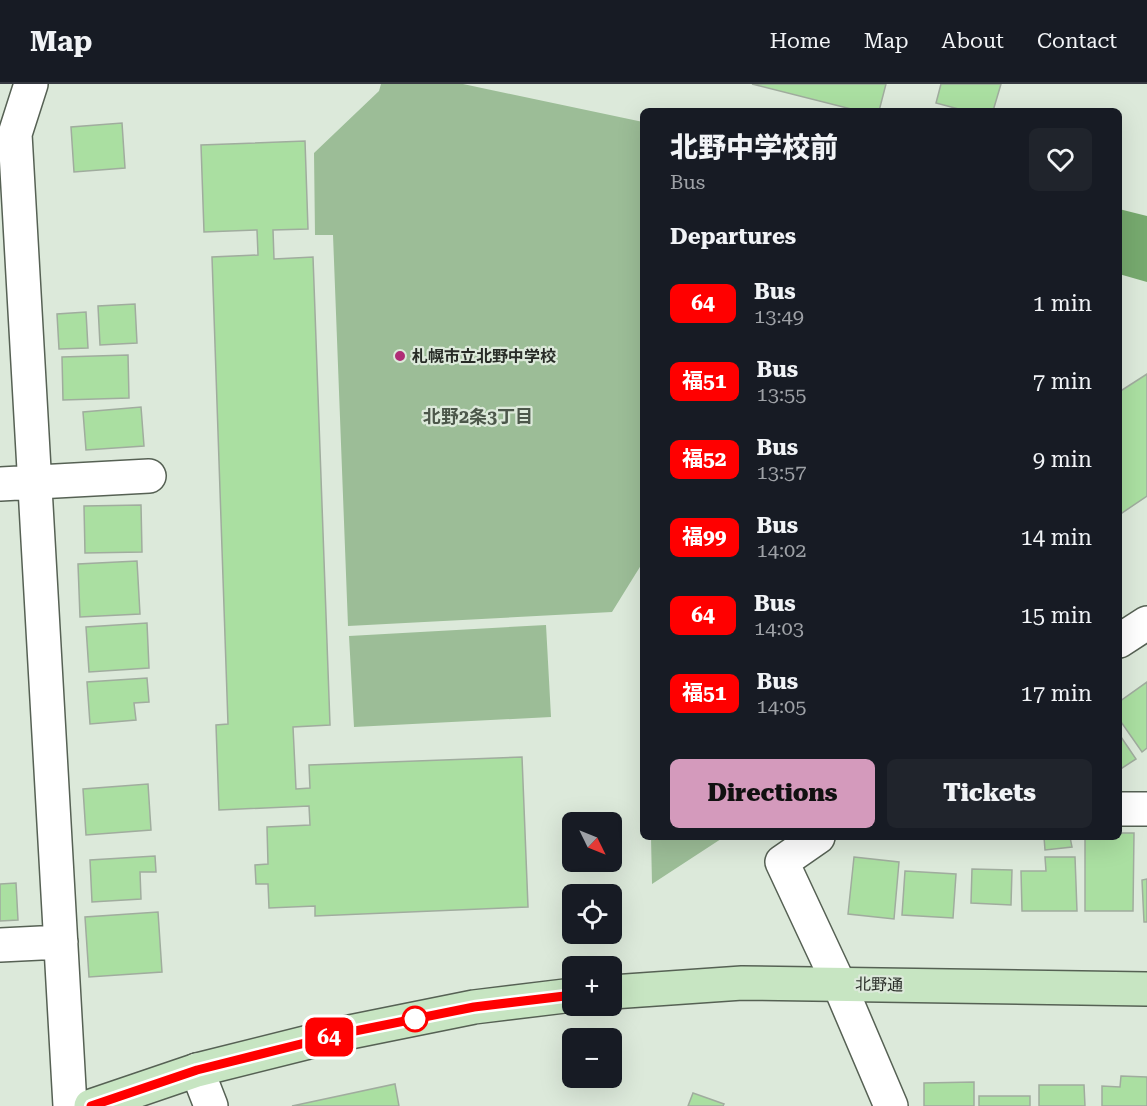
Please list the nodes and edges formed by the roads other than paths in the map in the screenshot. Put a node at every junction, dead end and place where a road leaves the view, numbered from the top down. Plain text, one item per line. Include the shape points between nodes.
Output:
1 (31, 84) edge
2 (149, 476) dead end
3 (35, 482) junction
4 (0, 484) edge
5 (1147, 623) edge
6 (1122, 639) edge
7 (1122, 809) edge
8 (1147, 809) edge
9 (814, 840) edge
10 (61, 942) junction
11 (0, 945) edge
12 (839, 984) junction
13 (1147, 989) edge
14 (622, 991) edge
15 (562, 996) edge
16 (197, 1070) junction
17 (70, 1106) edge
18 (91, 1106) edge
19 (211, 1106) edge
20 (891, 1106) edge

1 - 3 street via 15,134
2 - 3 street
3 - 4 street
3 - 10 street
5 - 6 street
7 - 8 street
9 - 12 street via 782,862
10 - 11 street
10 - 17 street
12 - 13 street, 北野通
12 - 14 street, 北野通 via 742,983
12 - 20 street
15 - 16 street via 474,1007
16 - 18 street
16 - 19 street

